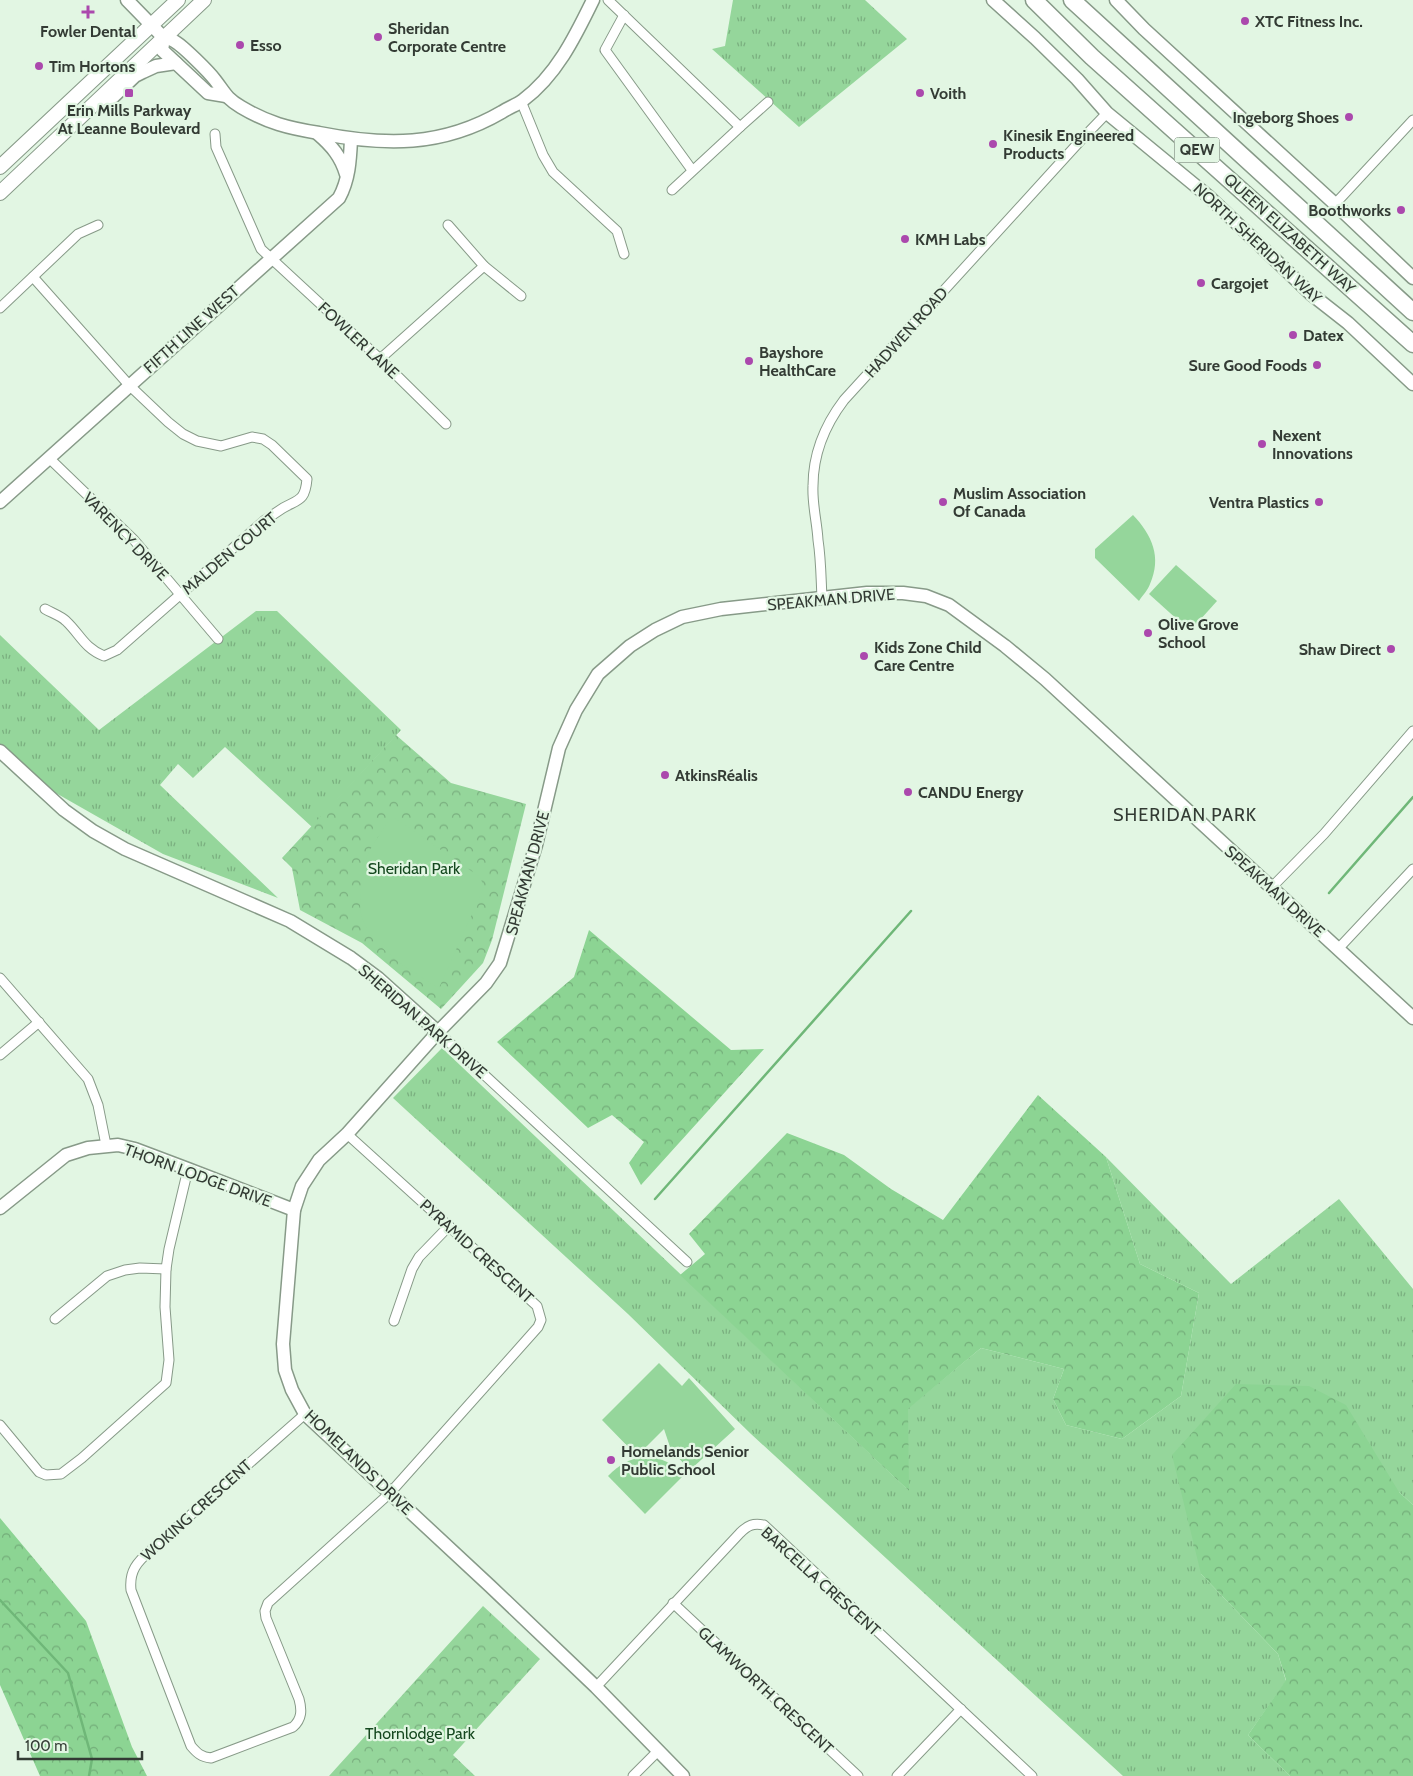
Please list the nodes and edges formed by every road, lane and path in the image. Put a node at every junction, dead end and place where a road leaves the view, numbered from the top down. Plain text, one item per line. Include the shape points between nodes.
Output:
1 (128, 0) edge
2 (178, 0) edge
3 (204, 0) edge
4 (593, 0) edge
5 (608, 0) edge
6 (993, 0) edge
7 (1034, 0) edge
8 (1116, 0) edge
9 (1078, 3) edge
10 (624, 16) junction
11 (151, 25) junction
12 (164, 38) junction
13 (176, 63) junction
14 (226, 96) junction
15 (101, 99) junction
16 (521, 101) junction
17 (768, 102) dead end
18 (1107, 113) junction
19 (1413, 120) edge
20 (740, 127) junction
21 (317, 133) junction
22 (215, 134) dead end
23 (351, 140) junction
24 (0, 167) edge
25 (692, 170) junction
26 (347, 177) junction
27 (672, 190) dead end
28 (0, 193) edge
29 (1335, 204) junction
30 (98, 225) dead end
31 (448, 225) dead end
32 (624, 254) dead end
33 (270, 258) junction
34 (484, 266) junction
35 (34, 277) junction
36 (1413, 278) edge
37 (521, 296) dead end
38 (0, 308) edge
39 (1413, 312) edge
40 (1413, 344) edge
41 (380, 358) junction
42 (1413, 384) edge
43 (129, 385) junction
44 (446, 424) dead end
45 (49, 458) junction
46 (0, 502) edge
47 (180, 594) junction
48 (822, 598) junction
49 (45, 609) dead end
50 (218, 639) dead end
51 (1413, 731) edge
52 (0, 751) edge
53 (1413, 868) edge
54 (1272, 888) junction
55 (1338, 949) junction
56 (0, 978) edge
57 (1413, 1018) edge
58 (39, 1022) junction
59 (438, 1032) junction
60 (0, 1055) edge
61 (346, 1134) junction
62 (106, 1146) junction
63 (188, 1169) junction
64 (0, 1208) edge
65 (294, 1210) junction
66 (449, 1226) junction
67 (686, 1262) dead end
68 (166, 1269) junction
69 (55, 1319) dead end
70 (394, 1321) dead end
71 (305, 1414) junction
72 (0, 1425) edge
73 (390, 1493) junction
74 (673, 1603) junction
75 (596, 1688) junction
76 (961, 1709) junction
77 (658, 1751) junction
78 (633, 1776) edge
79 (684, 1776) edge
80 (858, 1776) edge
81 (897, 1776) edge
82 (1032, 1776) edge

1 - 11 street
2 - 11 main road
3 - 12 main road
4 - 16 street via 575,37 555,67
5 - 10 street
6 - 18 street, NORTH SHERIDAN WAY via 1077,79
7 - 40 highway, QUEEN ELIZABETH WAY / QEW via 1092,57
8 - 29 street
9 - 39 highway, QUEEN ELIZABETH WAY / QEW
10 - 20 street
10 - 25 street via 605,50
11 - 12 street
11 - 24 main road
12 - 13 street via 162,50
12 - 14 street via 173,40 215,79
12 - 15 main road
13 - 14 street via 208,93
13 - 15 street via 143,72 113,97
14 - 21 street via 259,117 289,128
15 - 28 main road
16 - 23 street via 482,124 450,135 408,141
16 - 32 street via 552,172 617,231
17 - 20 street
18 - 42 street, NORTH SHERIDAN WAY via 1208,196
18 - 48 street, HADWEN ROAD via 837,409 820,442 813,475
19 - 29 street
20 - 25 street
21 - 23 street
21 - 26 street via 338,155
22 - 33 street, FOWLER LANE via 216,148 261,249
23 - 26 street, FIFTH LINE WEST
25 - 27 street
26 - 33 street, FIFTH LINE WEST via 339,198
29 - 36 street
30 - 35 street via 78,234
31 - 34 street
33 - 41 street, FOWLER LANE
33 - 43 street, FIFTH LINE WEST
34 - 37 street
34 - 41 street
35 - 38 street
35 - 43 street
41 - 44 street, FOWLER LANE
43 - 45 street, FIFTH LINE WEST
43 - 47 street, MALDEN COURT via 183,434 221,446 252,437 263,439 307,479 301,498 265,520
45 - 46 street, FIFTH LINE WEST
45 - 47 street, VARENCY DRIVE via 134,540
47 - 49 street, MALDEN COURT via 117,650 104,656 88,647 65,620
47 - 50 street, VARENCY DRIVE
48 - 54 street, SPEAKMAN DRIVE via 903,593 926,596 949,605 1045,679
48 - 59 street, SPEAKMAN DRIVE via 682,617 630,646 598,674 576,710 559,748 536,845 500,963 486,983
51 - 54 street via 1324,834
52 - 59 street, SHERIDAN PARK DRIVE via 64,810 93,831 125,849 290,921 378,978
53 - 55 street
54 - 55 street, SPEAKMAN DRIVE
55 - 57 street, SPEAKMAN DRIVE
56 - 58 street
58 - 60 street
58 - 62 street via 88,1079 98,1105
59 - 61 street, HOMELANDS DRIVE
59 - 67 street, SHERIDAN PARK DRIVE
61 - 65 street, HOMELANDS DRIVE via 320,1160 302,1186
61 - 66 street, PYRAMID CRESCENT
62 - 63 street, THORN LODGE DRIVE via 135,1149
62 - 64 street, THORN LODGE DRIVE via 66,1155
63 - 65 street, THORN LODGE DRIVE
63 - 68 street
65 - 71 street, HOMELANDS DRIVE via 282,1344 285,1370
66 - 70 street via 419,1257 412,1269
66 - 73 street, PYRAMID CRESCENT via 537,1306 541,1320
68 - 69 street via 140,1268 107,1276
68 - 72 street via 169,1360 166,1383 61,1474 39,1472
71 - 73 street, HOMELANDS DRIVE
71 - 73 street, WOKING CRESCENT via 137,1562 132,1571 131,1590 196,1753 211,1758 298,1723 302,1711 299,1699 264,1610
73 - 75 street, HOMELANDS DRIVE
74 - 75 street, BARCELLA CRESCENT
74 - 76 street, BARCELLA CRESCENT via 747,1526 754,1523 764,1525
74 - 80 street, GLAMWORTH CRESCENT
75 - 77 street, HOMELANDS DRIVE
76 - 81 street
76 - 82 street, BARCELLA CRESCENT
77 - 78 street
77 - 79 street, HOMELANDS DRIVE

